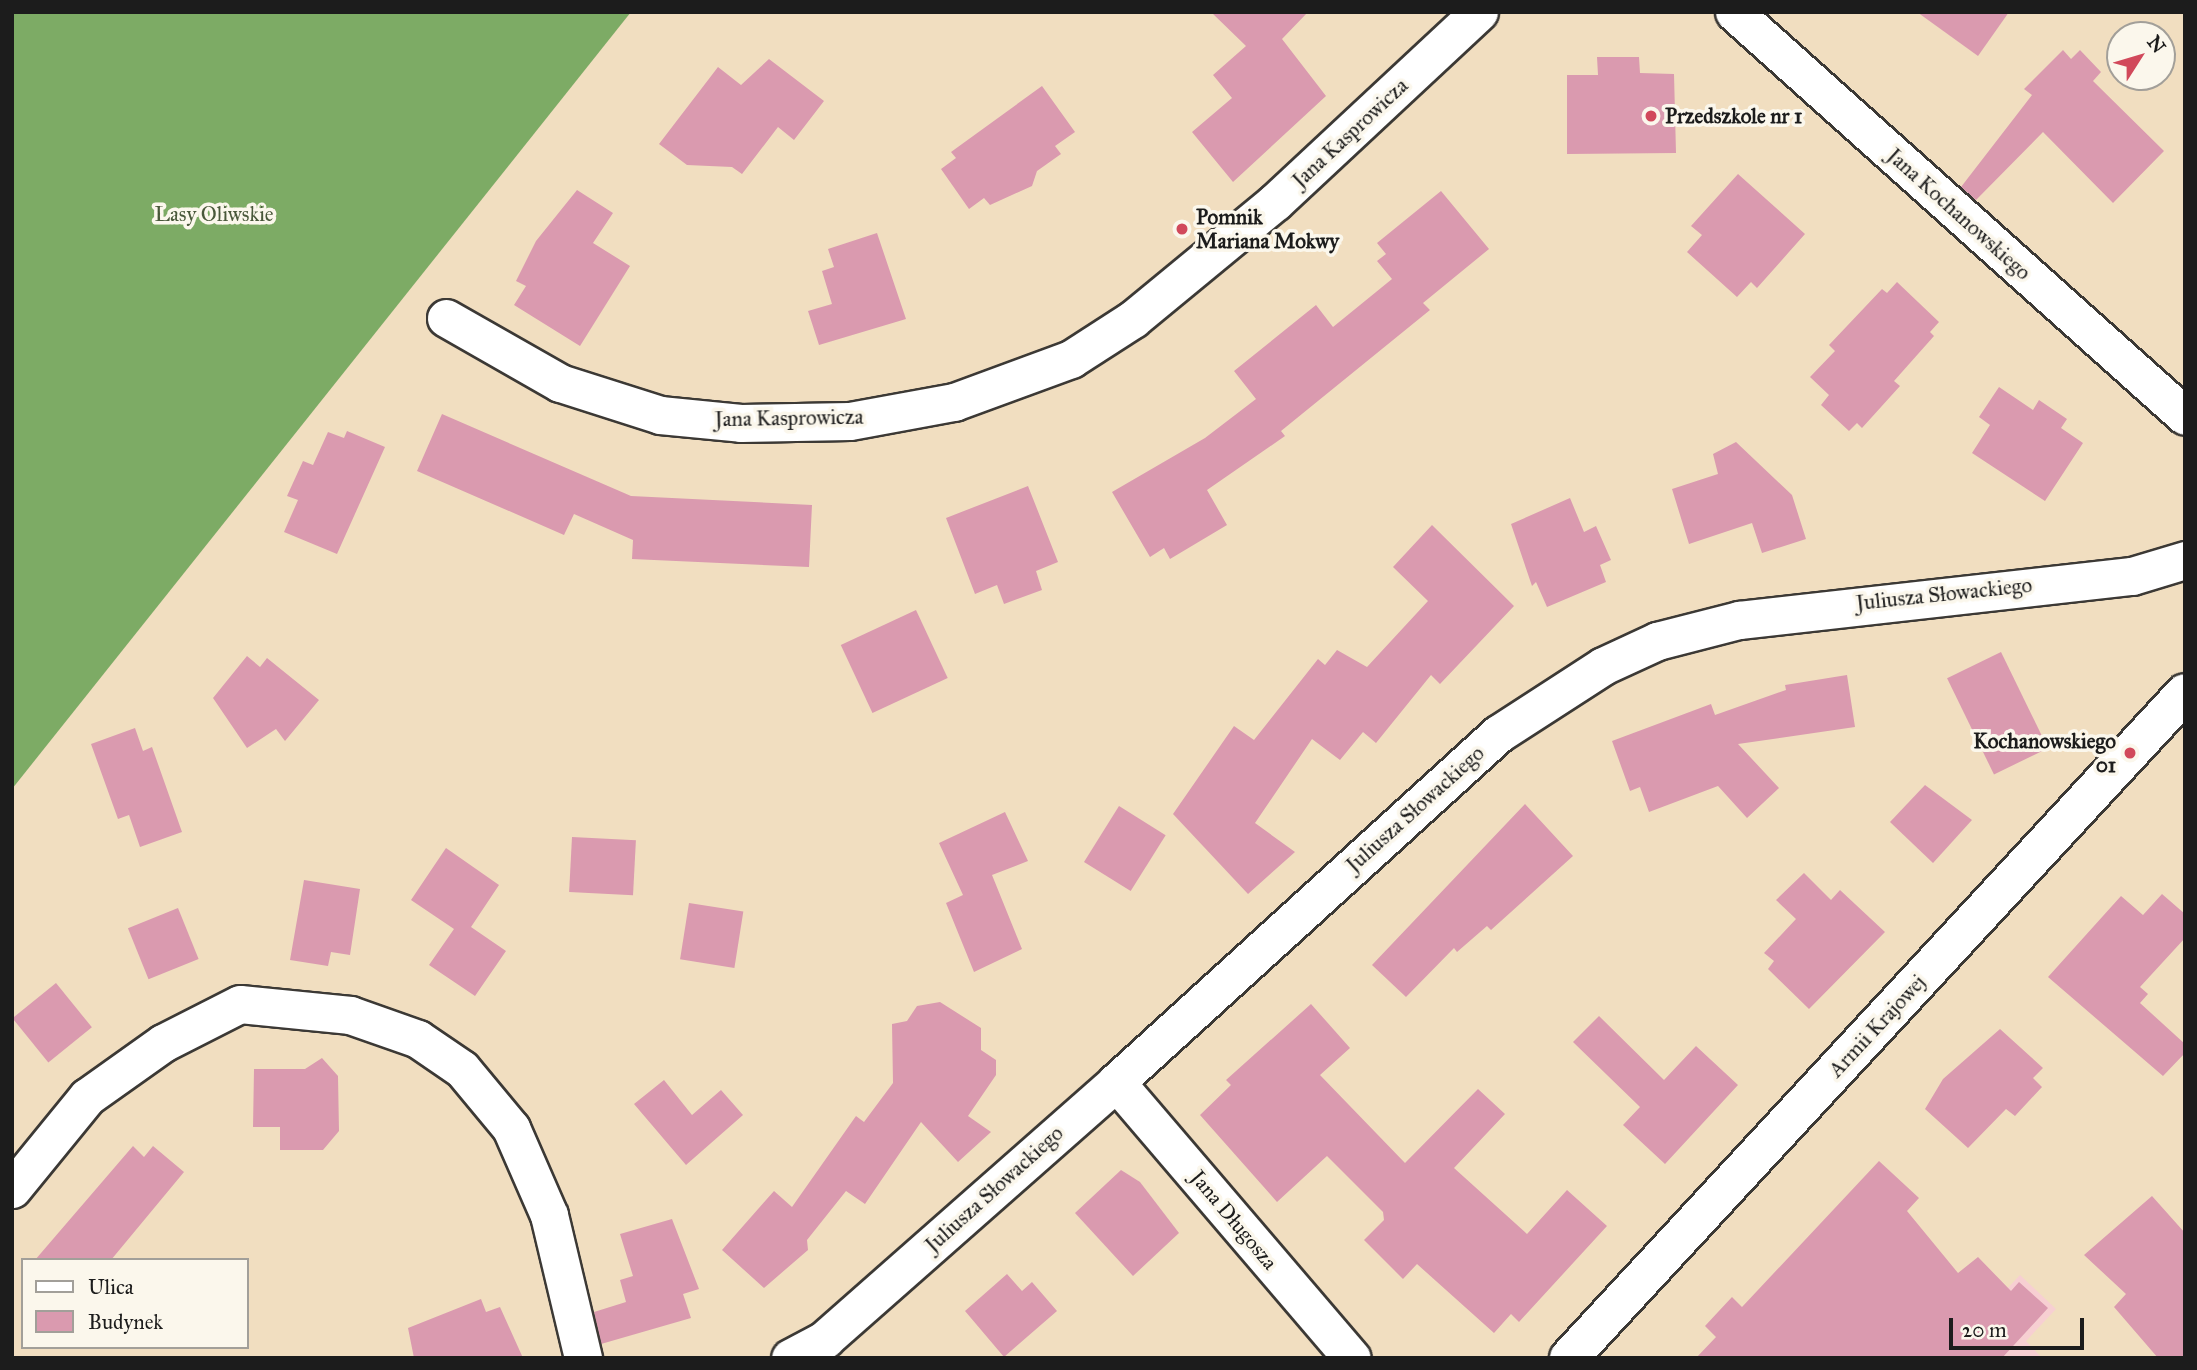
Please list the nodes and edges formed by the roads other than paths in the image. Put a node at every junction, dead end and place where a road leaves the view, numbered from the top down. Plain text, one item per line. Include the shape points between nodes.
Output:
1 (1479, 12) edge
2 (1734, 12) edge
3 (446, 318) dead end
4 (2185, 416) edge
5 (2185, 560) edge
6 (2185, 693) edge
7 (1116, 1083) junction
8 (12, 1189) edge
9 (583, 1358) edge
10 (790, 1358) edge
11 (1352, 1358) edge
12 (1569, 1358) edge

1 - 3 street, Jana Kasprowicza via 1275,202 1133,319 1071,359 954,402 850,421 741,423 660,415 560,383
2 - 4 street, Jana Kochanowskiego
5 - 7 street, Juliusza Słowackiego via 2132,576 1739,620 1657,641 1603,666 1498,734
6 - 12 street, Armii Krajowej
7 - 10 street, Juliusza Słowackiego via 825,1339
7 - 11 street, Jana Długosza
8 - 9 street via 87,1097 163,1043 240,1004 350,1015 418,1039 462,1069 511,1128 549,1215

